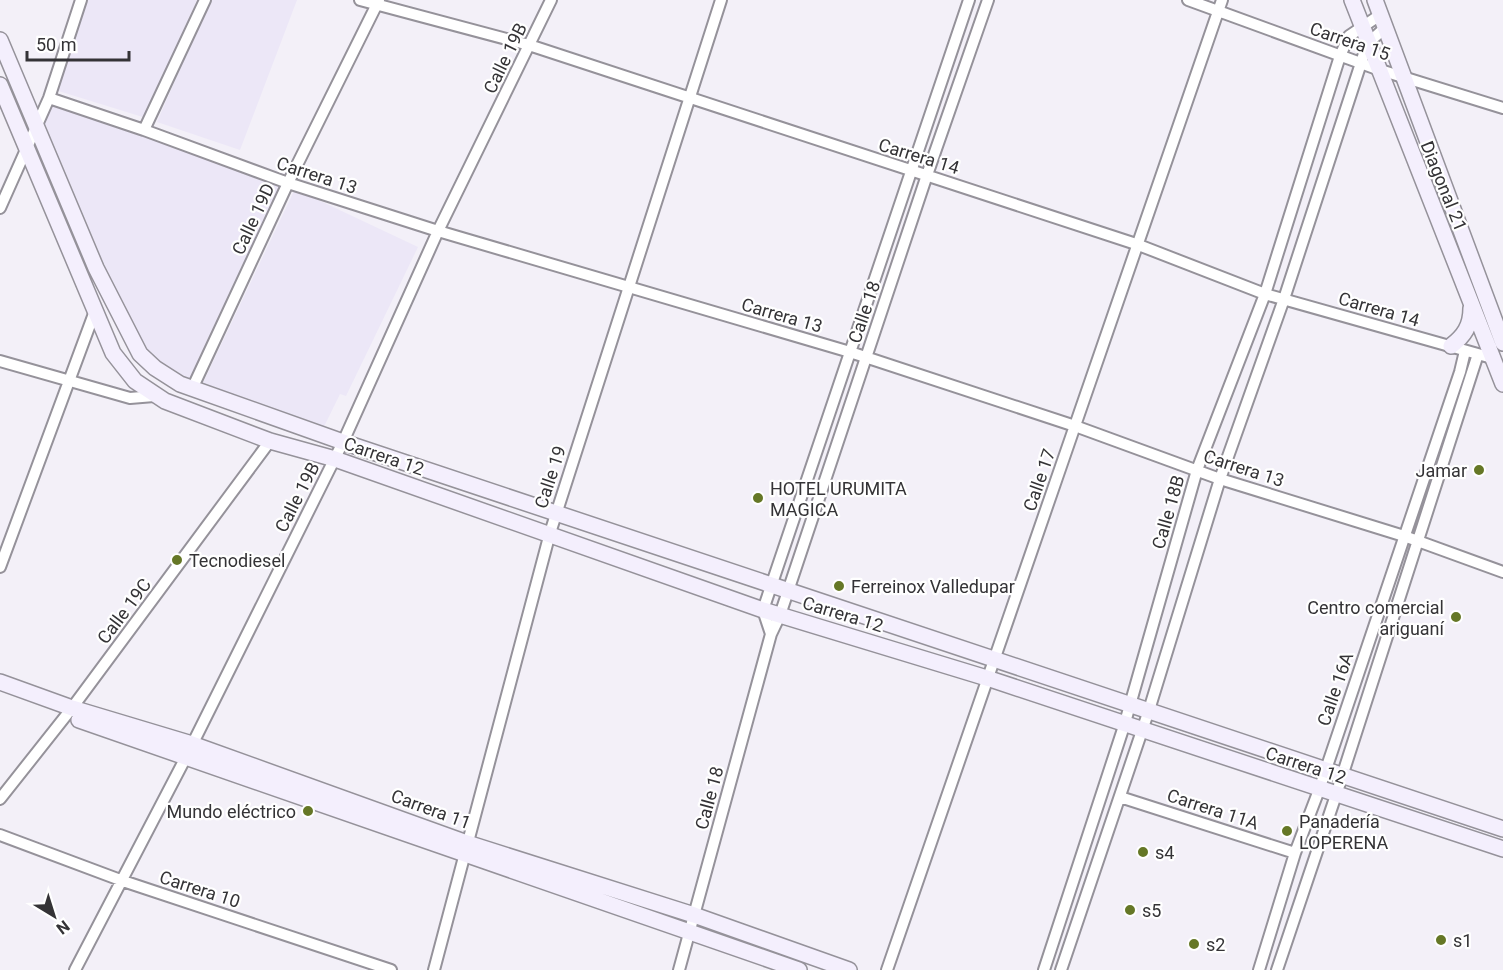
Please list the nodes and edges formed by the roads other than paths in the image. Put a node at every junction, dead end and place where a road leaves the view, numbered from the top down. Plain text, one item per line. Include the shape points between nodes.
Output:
1 (81, 0) edge
2 (206, 0) edge
3 (360, 0) edge
4 (551, 0) edge
5 (721, 0) edge
6 (969, 0) edge
7 (988, 0) edge
8 (1188, 0) edge
9 (1352, 0) edge
10 (378, 3) edge
11 (1220, 5) edge
12 (1380, 14) edge
13 (1361, 25) junction
14 (0, 40) edge
15 (1367, 44) junction
16 (529, 45) junction
17 (1340, 56) junction
18 (1360, 63) junction
19 (1377, 69) junction
20 (1405, 76) junction
21 (0, 85) edge
22 (49, 98) junction
23 (690, 98) junction
24 (1503, 108) edge
25 (37, 125) junction
26 (144, 130) junction
27 (27, 145) junction
28 (910, 171) junction
29 (927, 175) junction
30 (288, 183) junction
31 (0, 208) edge
32 (438, 231) junction
33 (1136, 244) junction
34 (628, 288) junction
35 (1265, 294) junction
36 (1284, 299) junction
37 (1471, 305) junction
38 (95, 311) junction
39 (1503, 343) edge
40 (1458, 349) junction
41 (850, 352) junction
42 (1485, 356) junction
43 (866, 357) junction
44 (0, 361) edge
45 (67, 382) junction
46 (1503, 384) edge
47 (192, 389) junction
48 (154, 396) junction
49 (1074, 426) junction
50 (270, 441) junction
51 (343, 442) junction
52 (334, 459) junction
53 (1197, 470) junction
54 (1220, 479) junction
55 (556, 513) junction
56 (550, 533) junction
57 (1404, 536) junction
58 (1419, 541) junction
59 (0, 567) edge
60 (1503, 572) edge
61 (771, 585) junction
62 (789, 589) junction
63 (763, 610) junction
64 (780, 615) junction
65 (771, 634) junction
66 (995, 660) junction
67 (990, 679) junction
68 (0, 682) edge
69 (0, 693) edge
70 (1129, 704) junction
71 (1149, 710) junction
72 (69, 712) junction
73 (1124, 726) junction
74 (1142, 731) junction
75 (189, 750) junction
76 (1325, 770) junction
77 (1342, 776) junction
78 (1319, 790) junction
79 (1336, 795) junction
80 (1120, 797) junction
81 (0, 799) edge
82 (1503, 829) edge
83 (0, 835) edge
84 (465, 849) junction
85 (1503, 849) edge
86 (1295, 853) junction
87 (123, 881) junction
88 (694, 915) junction
89 (689, 932) junction
90 (75, 970) edge
91 (391, 970) edge
92 (434, 970) edge
93 (679, 970) edge
94 (799, 970) edge
95 (849, 970) edge
96 (887, 970) edge
97 (1044, 970) edge
98 (1061, 970) edge
99 (1259, 970) edge
100 (1277, 970) edge

1 - 22 street
2 - 26 street
3 - 10 street, Carrera 14
4 - 16 street, Calle 19B
5 - 23 street, Calle 19
6 - 28 street, Calle 18
7 - 29 street, Calle 18
8 - 11 street, Carrera 15
9 - 13 street, Diagonal 21
10 - 16 street, Carrera 14
10 - 30 street, Calle 19D
11 - 17 street, Carrera 15
11 - 33 street, Calle 17
12 - 13 street, Calle 18B
12 - 15 street
12 - 20 street, Diagonal 21
13 - 15 street, Diagonal 21
13 - 17 street, Calle 18B via 1349,36
14 - 25 street, Carrera 12
15 - 18 street
15 - 19 street, Diagonal 21
16 - 23 street, Carrera 14
16 - 32 street, Calle 19B
17 - 18 street, Carrera 15
17 - 35 street, Calle 18B
18 - 19 street, Carrera 15
18 - 36 street
19 - 20 street, Carrera 15
19 - 37 street, Diagonal 21
20 - 24 street, Carrera 15
20 - 39 street, Diagonal 21
21 - 27 street, Carrera 12
22 - 25 street
22 - 26 street, Carrera 13
23 - 28 street, Carrera 14
23 - 34 street, Calle 19
25 - 27 street
25 - 47 street, Carrera 12 via 96,268 135,345 155,368
26 - 30 street, Carrera 13
27 - 31 street
27 - 38 street, Carrera 12
28 - 29 street, Carrera 14
28 - 41 street, Calle 18
29 - 33 street, Carrera 14
29 - 43 street, Calle 18
30 - 32 street, Carrera 13
30 - 47 street, Calle 19D
32 - 34 street, Carrera 13
32 - 51 street, Calle 19B
33 - 35 street, Carrera 14
33 - 49 street, Calle 17
34 - 41 street, Carrera 13
34 - 55 street, Calle 19
35 - 36 street, Carrera 14
35 - 53 street, Calle 18B
36 - 40 street, Carrera 14
36 - 54 street
37 - 40 street via 1471,317
37 - 42 street, Diagonal 21
38 - 45 street
38 - 48 street, Carrera 12 via 119,363
40 - 42 street, Carrera 14
40 - 57 street, Calle 16A via 1460,372
41 - 43 street, Carrera 13
41 - 61 street, Calle 18
42 - 46 street, Diagonal 21
42 - 58 street, Calle 16A
43 - 49 street, Carrera 13
43 - 62 street, Calle 18
44 - 45 street
45 - 48 street via 130,398
45 - 59 street
47 - 51 street, Carrera 12
48 - 50 street, Carrera 12
49 - 53 street, Carrera 13
49 - 66 street, Calle 17
50 - 52 street, Carrera 12
50 - 72 street, Calle 19C
51 - 52 street, Calle 19B
51 - 55 street, Carrera 12
52 - 56 street, Carrera 12
52 - 75 street, Calle 19B
53 - 54 street, Carrera 13
53 - 70 street, Calle 18B
54 - 57 street, Carrera 13
54 - 71 street
55 - 56 street, Calle 19
55 - 61 street, Carrera 12
56 - 63 street, Carrera 12
56 - 84 street, Calle 19
57 - 58 street, Carrera 13
57 - 76 street, Calle 16A
58 - 60 street, Carrera 13
58 - 77 street, Calle 16A
61 - 62 street, Carrera 12
61 - 63 street, Calle 18
62 - 64 street, Calle 18
62 - 66 street, Carrera 12
63 - 64 street, Carrera 12
63 - 65 street
64 - 65 street, Calle 18
64 - 67 street, Carrera 12
65 - 88 street, Calle 18
66 - 67 street, Calle 17
66 - 70 street, Carrera 12
67 - 73 street, Carrera 12
67 - 96 street, Calle 17
68 - 72 street, Carrera 11
69 - 72 street, Carrera 11
70 - 71 street, Carrera 12
70 - 73 street, Calle 18B
71 - 74 street
71 - 76 street, Carrera 12
72 - 75 street, Carrera 11
72 - 81 street, Calle 19C
73 - 74 street, Carrera 12
73 - 97 street, Calle 18B
74 - 78 street, Carrera 12
74 - 80 street
75 - 84 street, Carrera 11
75 - 87 street, Calle 19B
76 - 77 street, Carrera 12
76 - 78 street, Calle 16A
77 - 79 street, Calle 16A
77 - 82 street, Carrera 12
78 - 79 street, Carrera 12
78 - 86 street, Calle 16A
79 - 85 street, Carrera 12
79 - 100 street, Calle 16A
80 - 86 street, Carrera 11A
80 - 98 street
83 - 87 street, Carrera 10
84 - 88 street, Carrera 11
84 - 89 street, Carrera 11
84 - 92 street, Calle 19
86 - 99 street, Calle 16A
87 - 90 street, Calle 19B
87 - 91 street, Carrera 10
88 - 89 street, Calle 18
88 - 95 street, Carrera 11
89 - 93 street, Calle 18
89 - 94 street, Carrera 11

